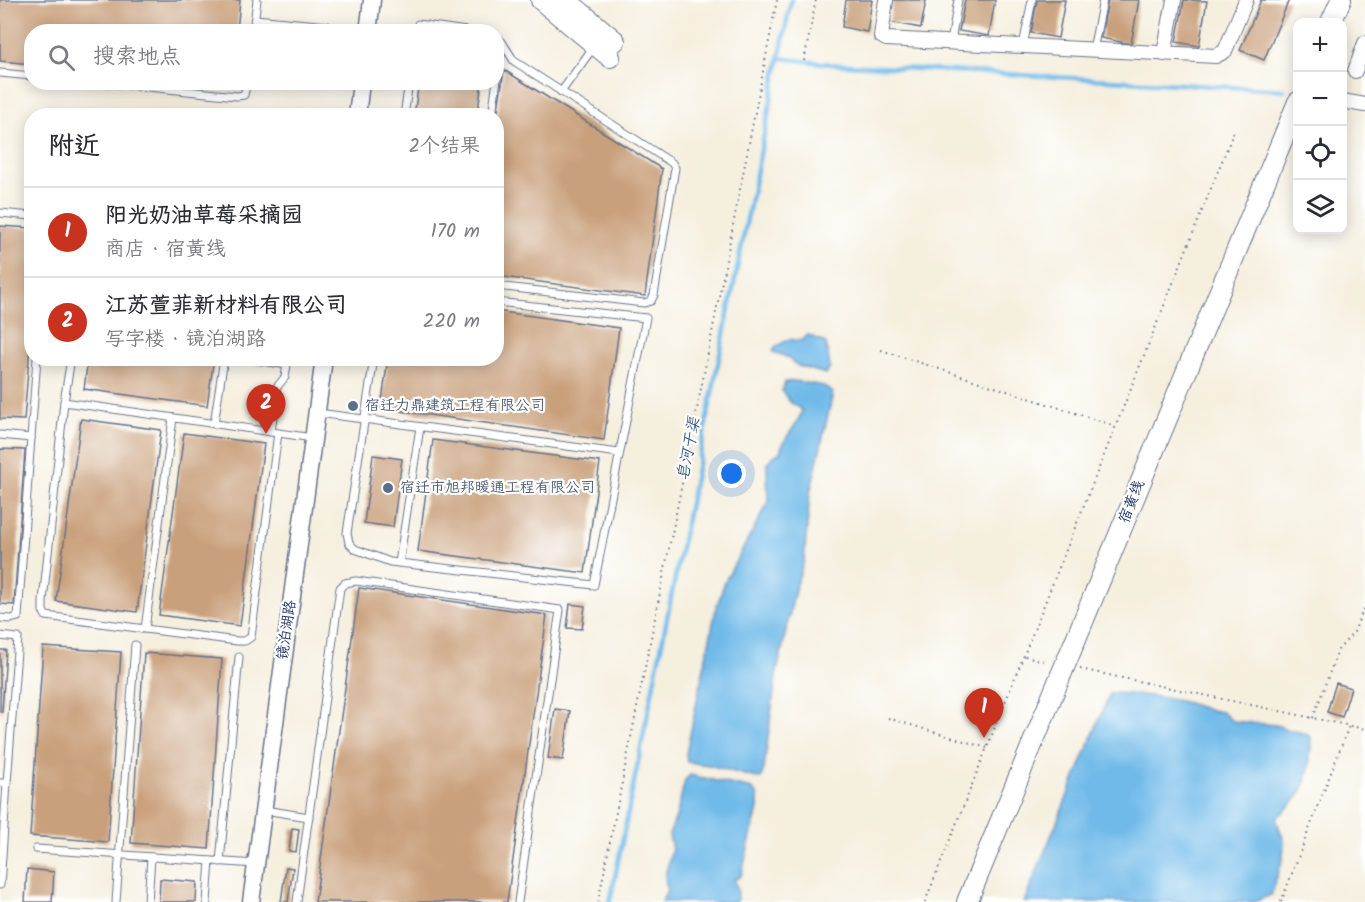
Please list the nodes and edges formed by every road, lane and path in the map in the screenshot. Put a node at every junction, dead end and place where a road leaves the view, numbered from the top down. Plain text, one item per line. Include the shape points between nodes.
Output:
1 (257, 0) edge
2 (541, 0) edge
3 (566, 0) edge
4 (777, 0) edge
5 (816, 0) edge
6 (886, 0) edge
7 (958, 0) edge
8 (1032, 0) edge
9 (1103, 0) edge
10 (1174, 0) edge
11 (1246, 0) edge
12 (1341, 0) edge
13 (373, 2) edge
14 (1333, 18) edge
15 (255, 19) junction
16 (254, 24) edge
17 (307, 24) edge
18 (369, 24) edge
19 (951, 42) junction
20 (1365, 43) edge
21 (504, 46) edge
22 (1023, 46) junction
23 (607, 48) junction
24 (1093, 50) junction
25 (1164, 54) junction
26 (804, 61) dead end
27 (1355, 71) dead end
28 (0, 73) edge
29 (24, 75) edge
30 (177, 90) edge
31 (245, 90) edge
32 (360, 90) edge
33 (408, 90) edge
34 (494, 90) edge
35 (561, 92) junction
36 (1347, 102) edge
37 (1365, 105) edge
38 (358, 108) edge
39 (405, 108) edge
40 (493, 108) edge
41 (1293, 114) edge
42 (1234, 131) dead end
43 (0, 213) edge
44 (24, 215) edge
45 (504, 287) edge
46 (504, 303) edge
47 (881, 350) dead end
48 (36, 366) edge
49 (70, 366) edge
50 (223, 366) edge
51 (286, 366) edge
52 (323, 366) edge
53 (373, 366) edge
54 (64, 402) junction
55 (316, 413) junction
56 (173, 418) junction
57 (364, 419) junction
58 (214, 424) junction
59 (1116, 426) junction
60 (420, 427) junction
61 (275, 432) junction
62 (0, 435) edge
63 (31, 438) junction
64 (313, 438) junction
65 (619, 453) junction
66 (399, 563) junction
67 (1365, 605) edge
68 (0, 618) edge
69 (145, 629) junction
70 (0, 636) edge
71 (135, 645) dead end
72 (1023, 656) junction
73 (239, 657) dead end
74 (1064, 665) junction
75 (888, 718) dead end
76 (1313, 718) junction
77 (1349, 726) junction
78 (1365, 729) edge
79 (987, 748) junction
80 (3, 783) edge
81 (263, 810) junction
82 (309, 817) junction
83 (36, 849) dead end
84 (120, 855) junction
85 (151, 857) junction
86 (210, 861) junction
87 (220, 862) junction
88 (256, 864) junction
89 (0, 885) edge
90 (116, 902) edge
91 (148, 902) edge
92 (207, 902) edge
93 (250, 902) edge
94 (297, 902) edge
95 (518, 902) edge
96 (598, 902) edge
97 (925, 902) edge
98 (967, 902) edge
99 (1281, 902) edge

1 - 15 lane
2 - 23 main road
3 - 23 main road
4 - 96 path
5 - 26 path
6 - 19 street via 881,36
7 - 19 lane
8 - 22 lane
9 - 24 lane
10 - 25 street
11 - 25 street via 1222,54
12 - 14 main road
13 - 18 street
15 - 16 lane
15 - 17 lane
19 - 22 street
20 - 27 street
21 - 35 lane via 514,61
22 - 24 street
23 - 35 lane
24 - 25 street
28 - 29 lane
30 - 31 lane via 237,96 244,96
32 - 38 street
33 - 39 lane
34 - 40 lane
35 - 45 lane via 672,162 675,168 654,295 644,303
36 - 37 street
41 - 74 main road, 宿黄线
42 - 59 path
43 - 44 lane
46 - 65 lane via 646,318
47 - 59 path
48 - 63 lane
49 - 54 lane
50 - 58 lane
51 - 61 lane via 285,377 277,387
52 - 55 street, 镜泊湖路
53 - 57 lane
54 - 56 lane
54 - 69 lane via 43,611 46,616
55 - 57 lane
55 - 64 street, 镜泊湖路
56 - 58 lane
56 - 69 lane
57 - 60 lane
57 - 66 lane via 347,533 349,543 364,554
58 - 61 lane
59 - 72 path
60 - 65 lane
60 - 66 lane
61 - 64 lane
61 - 69 lane via 251,637 237,641
62 - 63 lane
63 - 68 lane via 18,617
64 - 81 street, 镜泊湖路
65 - 66 lane via 594,585
67 - 76 path via 1354,632 1338,650
70 - 80 lane via 18,638
71 - 84 lane
72 - 74 path
72 - 79 path
73 - 87 lane
74 - 76 path
74 - 98 main road, 宿黄线
75 - 79 path
76 - 77 path
77 - 78 path
77 - 99 path
79 - 97 path
80 - 89 lane
81 - 82 lane
81 - 88 street, 镜泊湖路
82 - 94 lane
82 - 95 lane via 340,588 345,583 356,581 560,610
83 - 84 lane
84 - 85 lane
84 - 90 lane
85 - 86 lane
85 - 91 lane
86 - 87 lane
86 - 92 lane
87 - 88 lane
88 - 93 street, 镜泊湖路

